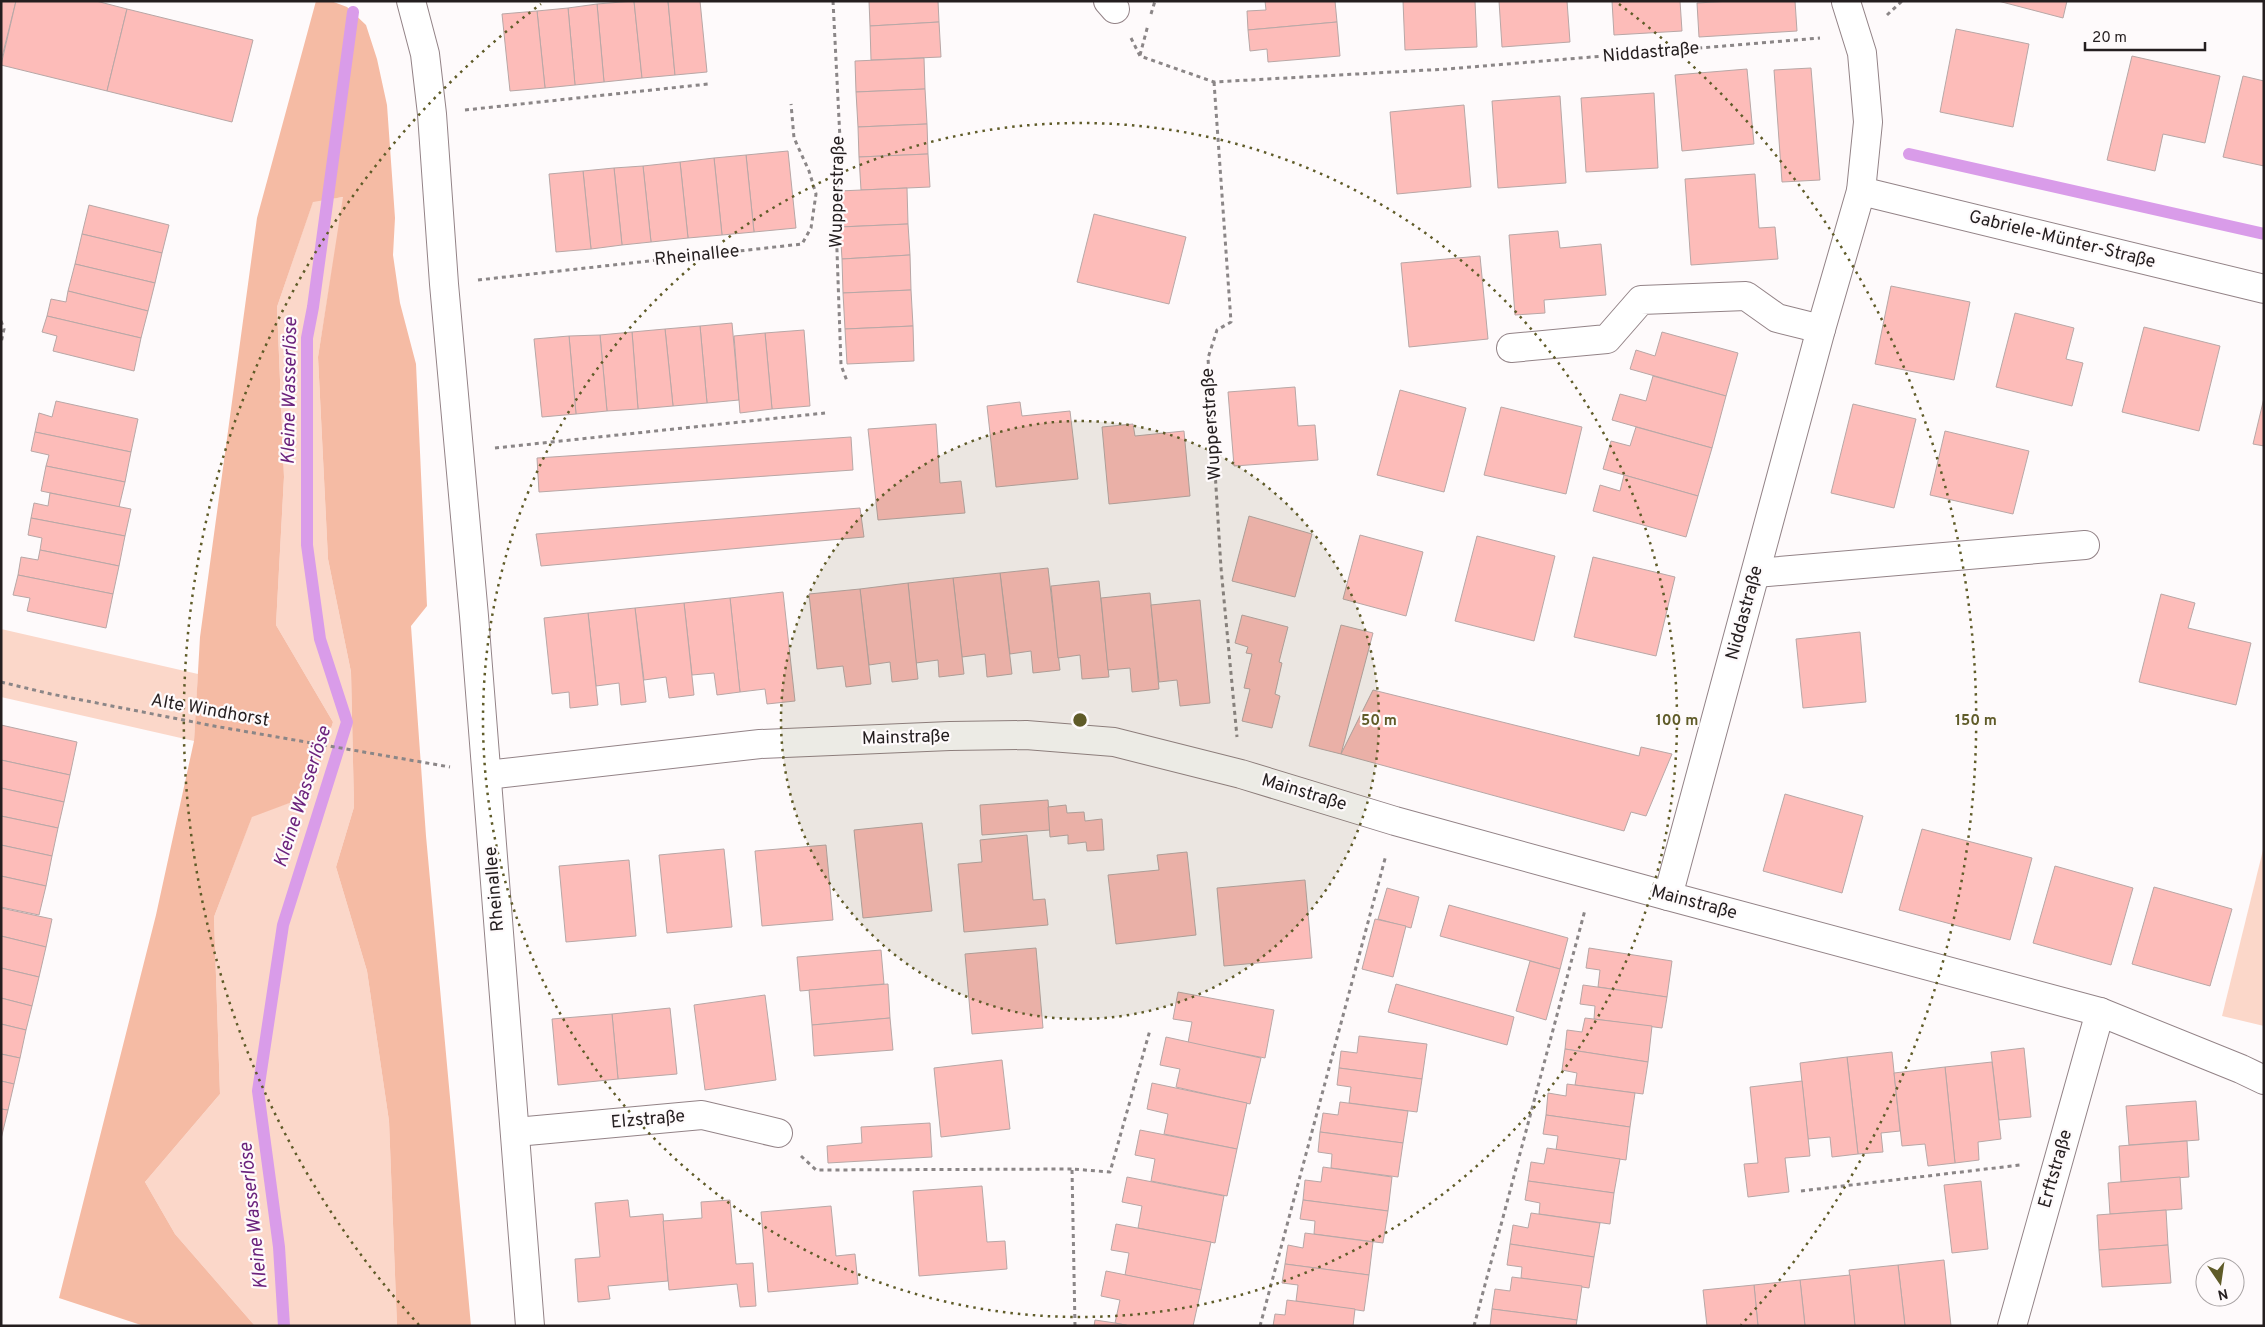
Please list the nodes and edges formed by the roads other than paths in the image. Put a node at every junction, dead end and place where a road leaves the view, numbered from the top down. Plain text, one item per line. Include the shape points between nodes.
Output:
1 (412, 1) edge
2 (1846, 2) edge
3 (1861, 191) junction
4 (2264, 288) edge
5 (1821, 329) junction
6 (1511, 348) dead end
7 (2085, 545) dead end
8 (1756, 573) junction
9 (487, 775) junction
10 (1668, 896) junction
11 (2100, 1012) junction
12 (2264, 1080) edge
13 (516, 1132) junction
14 (778, 1133) road end
15 (530, 1326) edge
16 (2012, 1326) edge

1 - 9 street, Rheinallee via 425,54 432,114
2 - 3 street, Niddastraße via 1862,53 1868,122
3 - 4 street, Gabriele-Münter-Straße
3 - 5 street, Niddastraße
5 - 6 street via 1777,318 1746,296 1641,300 1607,339
5 - 8 street, Niddastraße
7 - 8 street
8 - 10 street, Niddastraße
9 - 10 street, Mainstraße via 760,744 1026,735 1114,742 1241,774 1395,821
9 - 13 street, Rheinallee
10 - 11 street, Mainstraße
11 - 12 street, Mainstraße
11 - 16 street, Erftstraße
13 - 14 street, Elzstraße via 702,1115
13 - 15 street, Rheinallee

